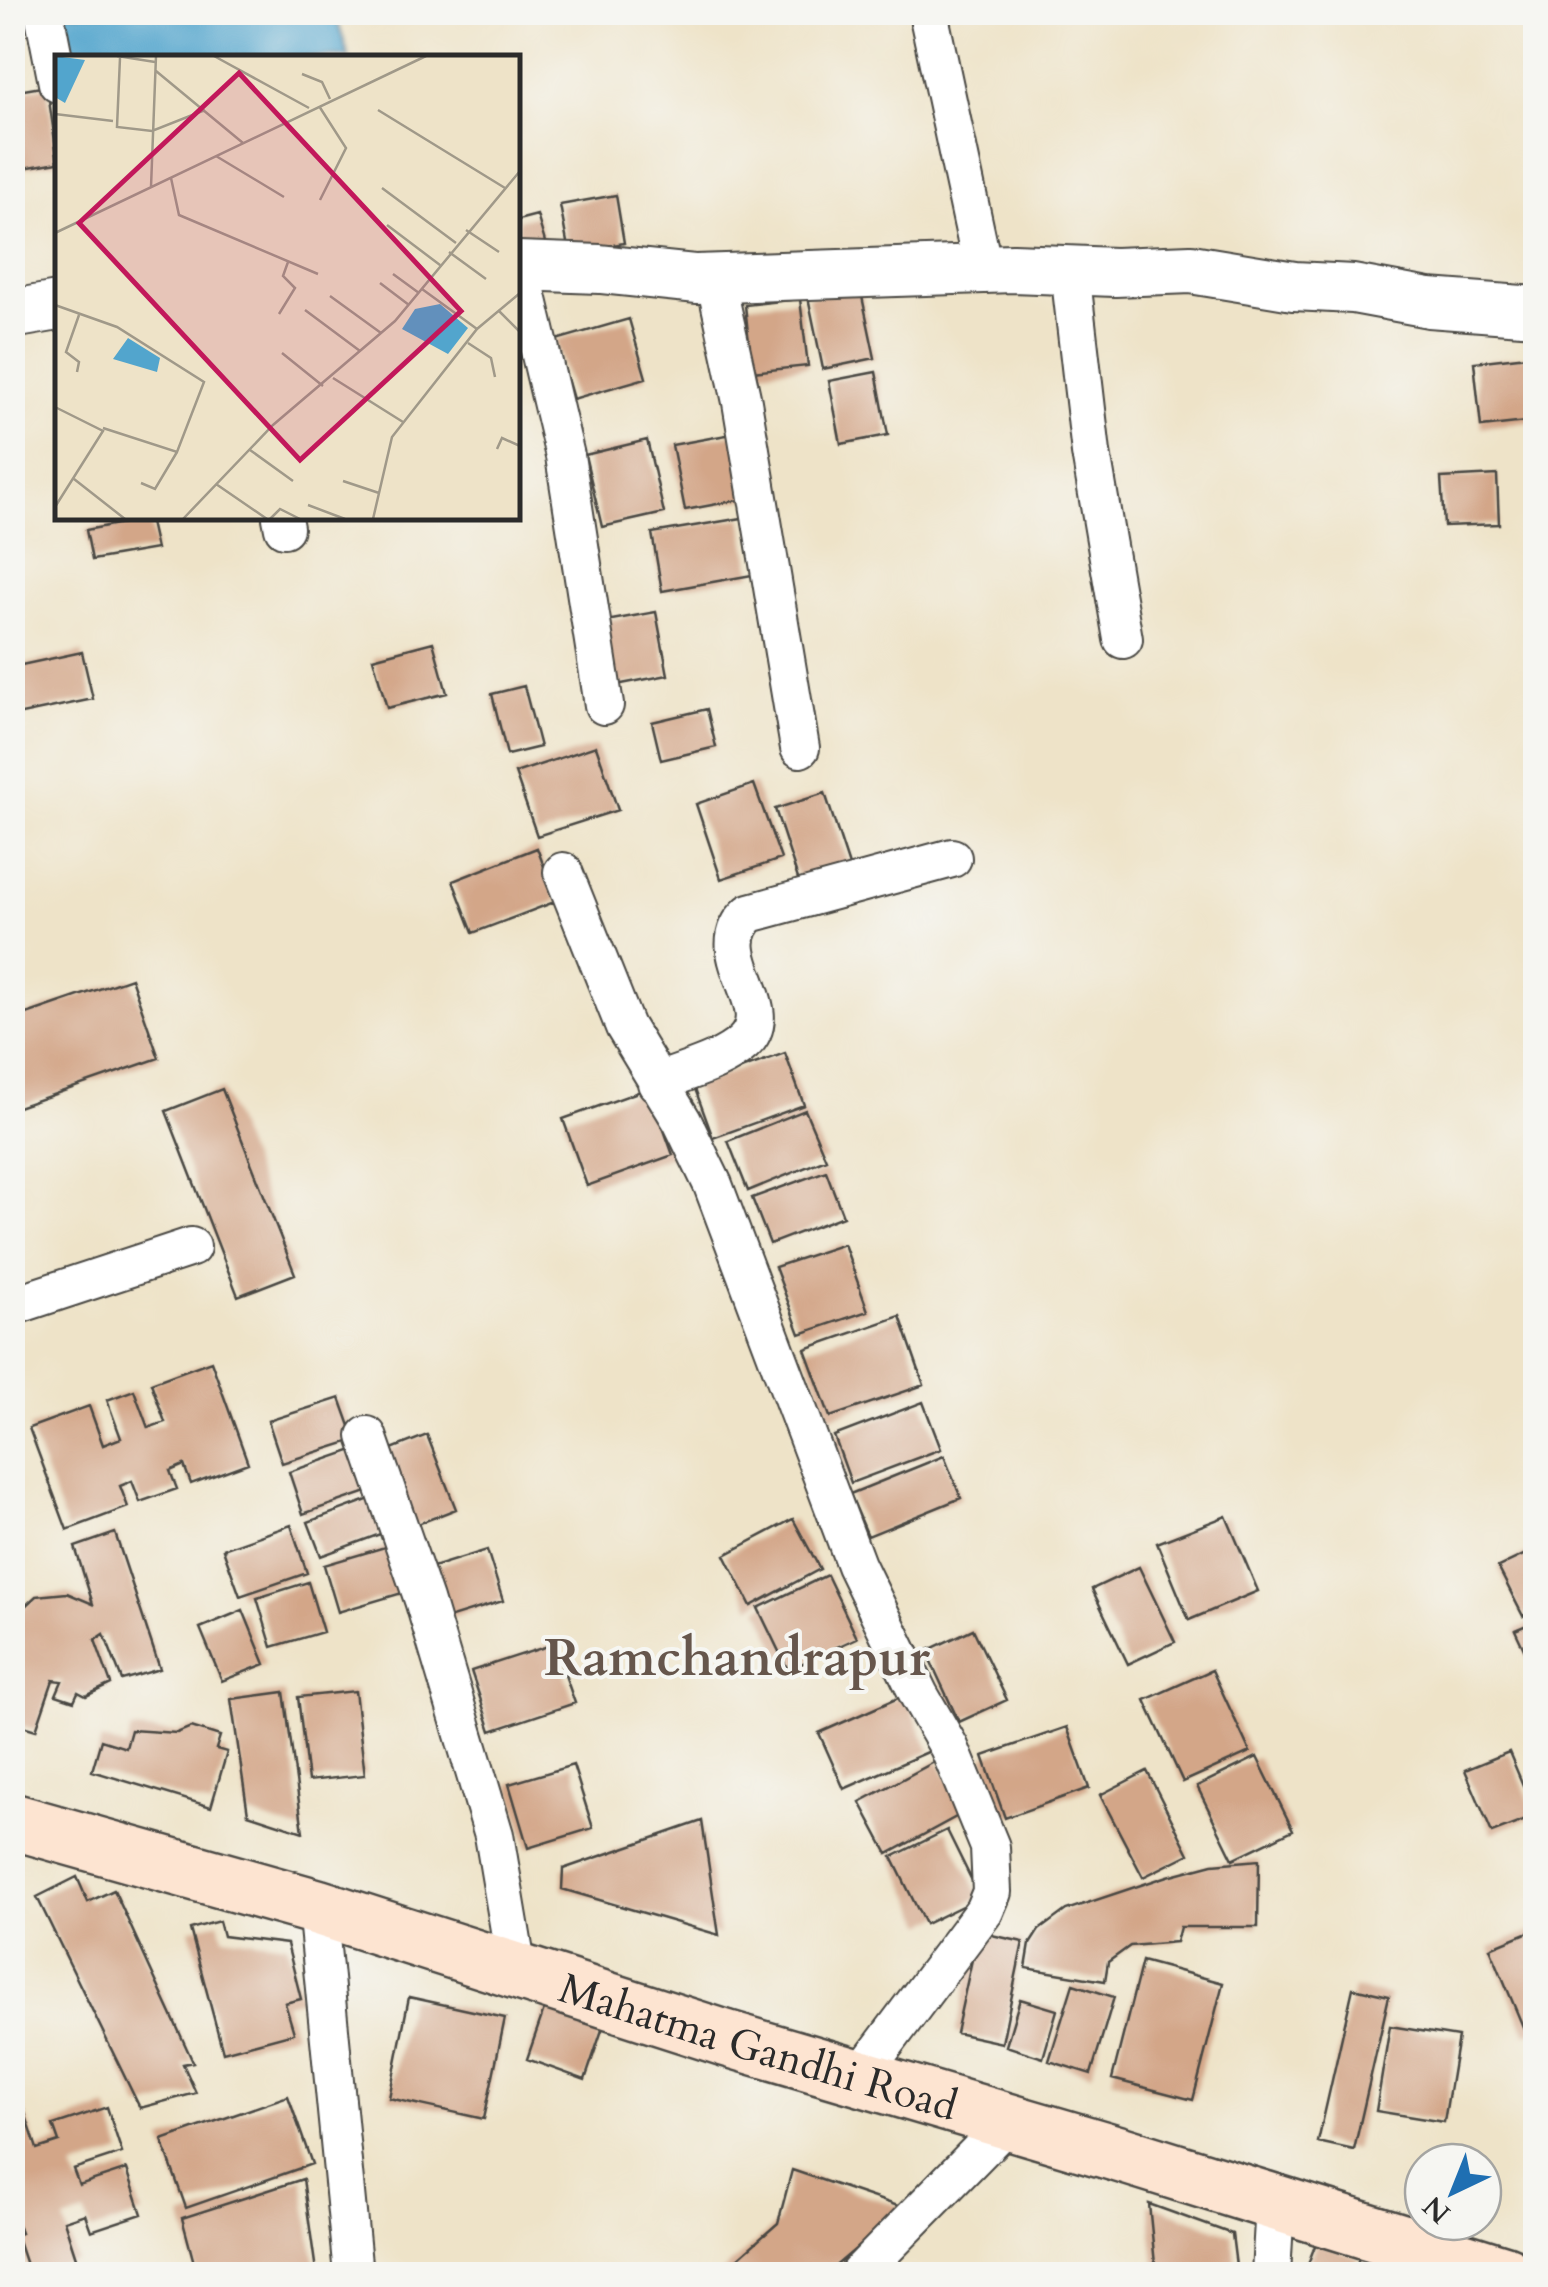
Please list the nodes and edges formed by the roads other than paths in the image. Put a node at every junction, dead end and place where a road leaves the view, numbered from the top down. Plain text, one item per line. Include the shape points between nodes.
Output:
1 (44, 12) edge
2 (928, 12) edge
3 (55, 68) edge
4 (520, 266) edge
5 (520, 270) edge
6 (982, 270) junction
7 (1070, 271) junction
8 (715, 278) junction
9 (55, 307) edge
10 (1536, 311) edge
11 (12, 314) edge
12 (1123, 639) dead end
13 (604, 705) dead end
14 (800, 748) dead end
15 (952, 858) dead end
16 (562, 872) dead end
17 (657, 1082) junction
18 (191, 1247) dead end
19 (12, 1306) edge
20 (367, 1436) dead end
21 (12, 1821) edge
22 (317, 1906) junction
23 (517, 1971) junction
24 (859, 2078) junction
25 (1008, 2122) junction
26 (1276, 2204) junction
27 (361, 2271) edge
28 (859, 2274) edge
29 (1271, 2274) edge
30 (1506, 2274) edge

1 - 3 street
2 - 6 street
4 - 8 street
5 - 13 street via 565,456
6 - 7 street
6 - 8 street
7 - 10 street via 1191,270 1353,288 1429,304
7 - 12 street via 1090,452
8 - 14 street
9 - 11 street
15 - 17 street via 750,913 737,925 734,941 756,1018 752,1033 725,1055
16 - 17 street via 624,1028
17 - 24 street via 713,1184 856,1565 990,1847 992,1892 984,1911
18 - 19 street
20 - 23 street via 494,1836
21 - 22 main road, Mahatma Gandhi Road
22 - 23 main road, Mahatma Gandhi Road
22 - 27 street
23 - 24 main road, Mahatma Gandhi Road
24 - 25 main road, Mahatma Gandhi Road
25 - 26 main road, Mahatma Gandhi Road
25 - 28 street
26 - 29 street
26 - 30 main road, Mahatma Gandhi Road

